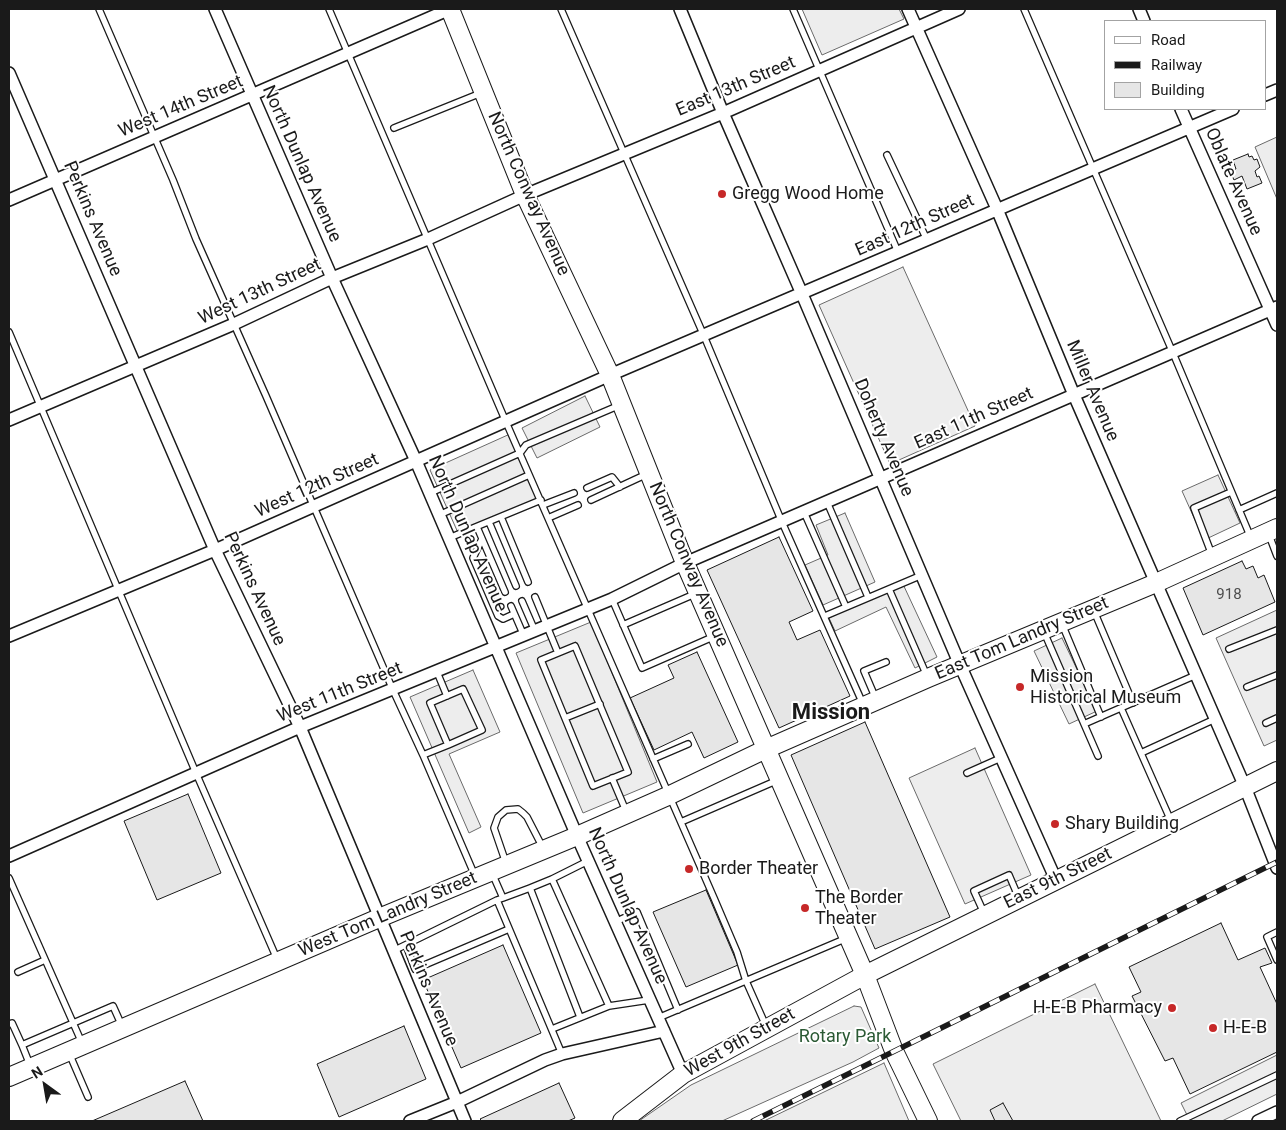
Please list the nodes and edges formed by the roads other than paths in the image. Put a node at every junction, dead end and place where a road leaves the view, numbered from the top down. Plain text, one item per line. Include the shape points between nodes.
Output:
1 (99, 9) edge
2 (215, 9) edge
3 (329, 9) edge
4 (450, 9) edge
5 (561, 9) edge
6 (680, 9) edge
7 (793, 9) edge
8 (908, 9) edge
9 (959, 9) edge
10 (1024, 9) edge
11 (916, 27) junction
12 (348, 53) junction
13 (820, 70) junction
14 (9, 73) edge
15 (483, 92) junction
16 (252, 95) junction
17 (1182, 110) edge
18 (1231, 110) edge
19 (723, 113) junction
20 (394, 128) dead end
21 (1190, 128) junction
22 (154, 137) junction
23 (625, 154) junction
24 (888, 155) dead end
25 (1092, 169) junction
26 (56, 180) junction
27 (525, 195) junction
28 (9, 200) edge
29 (997, 209) junction
30 (428, 239) junction
31 (927, 240) junction
32 (898, 252) junction
33 (332, 278) junction
34 (802, 294) junction
35 (1274, 309) edge
36 (234, 324) junction
37 (1277, 325) edge
38 (9, 332) edge
39 (704, 336) junction
40 (1173, 353) junction
41 (136, 365) junction
42 (610, 375) junction
43 (1074, 395) junction
44 (622, 404) junction
45 (40, 407) junction
46 (9, 420) edge
47 (506, 422) junction
48 (520, 453) junction
49 (416, 461) junction
50 (649, 473) junction
51 (530, 475) junction
52 (881, 479) junction
53 (620, 487) junction
54 (587, 488) dead end
55 (1231, 492) junction
56 (430, 493) junction
57 (574, 493) dead end
58 (1277, 493) edge
59 (591, 500) dead end
60 (827, 502) junction
61 (542, 503) junction
62 (578, 505) dead end
63 (313, 507) junction
64 (1239, 510) junction
65 (804, 512) junction
66 (439, 515) junction
67 (501, 516) junction
68 (548, 518) junction
69 (489, 522) junction
70 (782, 522) junction
71 (477, 526) junction
72 (1273, 530) edge
73 (449, 538) junction
74 (482, 539) junction
75 (1252, 540) junction
76 (216, 550) junction
77 (1277, 556) edge
78 (1212, 557) junction
79 (685, 563) junction
80 (923, 574) junction
81 (528, 582) dead end
82 (1156, 583) junction
83 (516, 586) dead end
84 (889, 589) junction
85 (118, 590) junction
86 (505, 592) dead end
87 (698, 593) junction
88 (535, 597) dead end
89 (612, 598) junction
90 (868, 598) junction
91 (522, 601) dead end
92 (511, 606) dead end
93 (846, 607) junction
94 (588, 608) junction
95 (1093, 610) junction
96 (514, 614) junction
97 (825, 616) junction
98 (1061, 623) junction
99 (624, 625) junction
100 (547, 626) junction
101 (1044, 630) junction
102 (1277, 630) edge
103 (529, 633) junction
104 (716, 635) junction
105 (9, 636) edge
106 (497, 647) junction
107 (1230, 649) dead end
108 (558, 653) junction
109 (886, 662) dead end
110 (960, 665) junction
111 (437, 672) junction
112 (1196, 675) junction
113 (1277, 675) edge
114 (928, 678) junction
115 (1247, 687) dead end
116 (393, 690) junction
117 (447, 696) junction
118 (1133, 702) junction
119 (600, 704) junction
120 (870, 704) junction
121 (1121, 708) junction
122 (1101, 717) junction
123 (565, 718) junction
124 (1277, 718) edge
125 (1215, 720) junction
126 (1266, 723) dead end
127 (1084, 724) junction
128 (300, 727) junction
129 (448, 744) junction
130 (688, 744) dead end
131 (766, 749) junction
132 (1141, 753) junction
133 (423, 755) junction
134 (1098, 756) dead end
135 (1002, 757) junction
136 (654, 758) junction
137 (1277, 771) edge
138 (196, 773) junction
139 (967, 773) dead end
140 (612, 778) junction
141 (779, 780) junction
142 (1245, 787) junction
143 (670, 795) junction
144 (628, 814) junction
145 (681, 822) junction
146 (1172, 823) junction
147 (577, 836) junction
148 (544, 850) junction
149 (9, 856) edge
150 (588, 861) junction
151 (1277, 868) edge
152 (491, 871) junction
153 (9, 878) edge
154 (552, 879) junction
155 (1056, 880) junction
156 (530, 888) junction
157 (1019, 898) junction
158 (500, 899) junction
159 (984, 915) junction
160 (379, 918) junction
161 (615, 922) junction
162 (509, 929) junction
163 (1277, 932) edge
164 (849, 937) junction
165 (406, 945) junction
166 (393, 952) junction
167 (45, 960) junction
168 (1277, 960) edge
169 (278, 961) junction
170 (18, 972) dead end
171 (865, 975) junction
172 (746, 981) junction
173 (649, 1000) junction
174 (609, 1006) junction
175 (678, 1010) junction
176 (580, 1017) junction
177 (658, 1018) junction
178 (73, 1023) junction
179 (9, 1024) edge
180 (123, 1028) junction
181 (767, 1028) junction
182 (552, 1029) junction
183 (664, 1032) junction
184 (22, 1045) junction
185 (76, 1048) junction
186 (562, 1054) junction
187 (31, 1067) junction
188 (683, 1074) junction
189 (1277, 1075) edge
190 (9, 1077) edge
191 (88, 1096) dead end
192 (457, 1102) junction
193 (1277, 1112) edge
194 (410, 1121) edge
195 (465, 1121) edge
196 (622, 1121) edge
197 (928, 1121) edge
198 (1180, 1121) edge
199 (1258, 1121) edge

1 - 22 lane
2 - 16 street, North Dunlap Avenue
3 - 12 lane
4 - 12 street, West 14th Street
4 - 15 main road, North Conway Avenue
5 - 23 lane
6 - 19 street, Doherty Avenue
7 - 13 lane
8 - 11 street, Miller Avenue
9 - 11 street, East 13th Street
10 - 25 lane
11 - 13 street, East 13th Street
11 - 29 street, Miller Avenue
12 - 16 street, West 14th Street
12 - 30 lane
13 - 19 street, East 13th Street
13 - 32 lane
14 - 26 street, Perkins Avenue
15 - 20 lane
15 - 27 main road, North Conway Avenue
16 - 22 street, West 14th Street
16 - 33 street, North Dunlap Avenue
17 - 21 street, Oblate Avenue
18 - 21 street, East 12th Street
19 - 23 street, East 13th Street
19 - 34 street, Doherty Avenue
21 - 25 street, East 12th Street
21 - 35 street, Oblate Avenue
22 - 26 street, West 14th Street
22 - 36 lane
23 - 27 street, East 13th Street
23 - 39 lane
24 - 31 lane
25 - 29 street, East 12th Street
25 - 40 lane
26 - 28 street, West 14th Street
26 - 41 street, Perkins Avenue
27 - 30 street, West 13th Street
27 - 42 main road, North Conway Avenue
29 - 31 street, East 12th Street
29 - 43 street, Miller Avenue
30 - 33 street, West 13th Street
30 - 47 lane
31 - 32 street, East 12th Street
32 - 34 street, East 12th Street
33 - 36 street, West 13th Street
33 - 49 street, North Dunlap Avenue
34 - 39 street, East 12th Street
34 - 52 street, Doherty Avenue
35 - 37 street, Oblate Avenue
35 - 40 street, East 11th Street
36 - 41 street, West 13th Street
36 - 63 lane
38 - 45 lane
39 - 42 street, East 12th Street
39 - 70 lane
40 - 43 street, East 11th Street
40 - 55 lane
41 - 45 street, West 13th Street
41 - 76 street, Perkins Avenue
42 - 44 main road, North Conway Avenue
42 - 47 street, West 12th Street
43 - 52 street, East 11th Street
43 - 82 street, Miller Avenue
44 - 48 lane via 526,445
44 - 50 main road, North Conway Avenue
45 - 46 street, West 13th Street
45 - 85 lane
47 - 48 lane
47 - 49 street, West 12th Street
48 - 51 lane
48 - 56 lane
49 - 56 street, North Dunlap Avenue
49 - 63 street, West 12th Street
50 - 53 lane
50 - 79 main road, North Conway Avenue
51 - 61 lane
51 - 66 lane
52 - 60 street, East 11th Street
52 - 80 street, Doherty Avenue
53 - 54 lane via 612,477
53 - 59 lane
55 - 64 lane
55 - 78 lane via 1194,508
56 - 66 street, North Dunlap Avenue
57 - 61 lane
58 - 64 lane
60 - 65 street, East 11th Street
60 - 90 lane
61 - 67 lane
61 - 68 lane
62 - 68 lane
63 - 76 street, West 12th Street
63 - 116 lane
64 - 75 lane
65 - 70 street, East 11th Street
65 - 93 lane
66 - 73 street, North Dunlap Avenue
67 - 69 lane
67 - 81 lane
68 - 94 lane
69 - 71 lane
69 - 83 lane
70 - 79 street, East 11th Street
70 - 97 lane
71 - 73 lane
71 - 74 lane
72 - 75 main road, East Tom Landry Street
72 - 77 lane
73 - 106 street, North Dunlap Avenue
74 - 86 lane
74 - 96 lane via 473,558 498,616 502,619
75 - 78 main road, East Tom Landry Street
76 - 85 street, West 12th Street
76 - 128 street, Perkins Avenue
78 - 82 main road, East Tom Landry Street
79 - 87 main road, North Conway Avenue
79 - 89 street, West 11th Street
80 - 84 lane
80 - 110 street, Doherty Avenue
82 - 95 main road, East Tom Landry Street
82 - 112 street, Miller Avenue
84 - 90 lane
84 - 114 lane
85 - 105 street, West 12th Street
85 - 138 lane
87 - 99 lane
87 - 104 main road, North Conway Avenue
88 - 100 lane
89 - 94 street, West 11th Street
89 - 99 lane
90 - 93 lane
91 - 103 lane
92 - 96 lane
93 - 97 lane
94 - 100 street, West 11th Street
94 - 136 lane
95 - 98 main road, East Tom Landry Street
95 - 118 lane
96 - 103 lane
97 - 120 lane
98 - 101 main road, East Tom Landry Street
98 - 122 lane
99 - 104 lane via 642,668
100 - 103 street, West 11th Street
100 - 108 lane
101 - 110 main road, East Tom Landry Street
101 - 127 lane
102 - 107 lane
103 - 106 street, West 11th Street
104 - 131 main road, North Conway Avenue
106 - 111 street, West 11th Street
106 - 147 street, North Dunlap Avenue
108 - 119 lane via 576,646
108 - 123 lane via 541,660
109 - 120 lane via 864,671
110 - 114 main road, East Tom Landry Street
110 - 135 street, Doherty Avenue
111 - 116 street, West 11th Street
111 - 117 lane
112 - 118 lane
112 - 125 street, Miller Avenue
113 - 115 lane
114 - 120 main road, East Tom Landry Street
116 - 128 street, West 11th Street
116 - 133 lane
117 - 129 lane via 430,703
117 - 129 lane via 463,689 482,730
118 - 121 lane
119 - 123 lane
119 - 140 lane via 628,772
120 - 131 main road, East Tom Landry Street
121 - 122 lane
121 - 132 lane
122 - 127 lane
123 - 140 lane via 593,786
124 - 126 lane
125 - 132 lane
125 - 142 street, Miller Avenue
127 - 134 lane
128 - 138 street, West 11th Street
128 - 160 street, Perkins Avenue
129 - 133 lane
130 - 136 lane
131 - 141 main road, North Conway Avenue
131 - 143 main road, West Tom Landry Street
132 - 146 lane
133 - 152 lane
135 - 139 lane
135 - 155 street, Doherty Avenue
136 - 143 lane
137 - 142 main road, East 9th Street
138 - 149 street, West 11th Street
138 - 169 lane
140 - 144 lane
141 - 145 lane
141 - 164 main road, North Conway Avenue
142 - 146 main road, East 9th Street
142 - 151 street, Miller Avenue
143 - 144 main road, West Tom Landry Street
143 - 145 lane
144 - 147 main road, West Tom Landry Street
145 - 172 lane via 737,952
146 - 155 main road, East 9th Street
147 - 148 main road, West Tom Landry Street
147 - 150 street, North Dunlap Avenue
148 - 152 main road, West Tom Landry Street
148 - 152 lane via 527,817 518,809 506,810 498,817 494,828
150 - 154 lane
150 - 161 street, North Dunlap Avenue
152 - 158 lane
152 - 160 main road, West Tom Landry Street
153 - 167 lane
154 - 156 lane
154 - 174 lane
155 - 157 main road, East 9th Street
156 - 158 lane
156 - 176 lane
157 - 159 main road, East 9th Street
157 - 159 lane via 1009,875 974,891
158 - 162 lane
158 - 165 lane
159 - 171 main road, East 9th Street
160 - 166 street, Perkins Avenue
160 - 169 main road, West Tom Landry Street
161 - 173 street, North Dunlap Avenue
161 - 175 lane via 637,912
162 - 165 lane via 415,969
162 - 182 lane
163 - 168 lane via 1267,936
164 - 171 main road, North Conway Avenue
164 - 172 lane
165 - 166 lane
166 - 192 street, Perkins Avenue
167 - 170 lane
167 - 178 lane
169 - 180 main road, West Tom Landry Street
171 - 181 main road, West 9th Street
171 - 197 main road, North Conway Avenue via 894,1050
172 - 175 lane
172 - 181 lane
173 - 174 lane
173 - 177 street, North Dunlap Avenue
174 - 176 lane
175 - 177 lane
176 - 182 lane
177 - 183 street, North Dunlap Avenue
178 - 180 lane via 113,1006
178 - 184 lane
178 - 185 lane
179 - 184 lane via 12,1023
180 - 185 main road, West Tom Landry Street
181 - 188 main road, West 9th Street
182 - 186 lane
183 - 186 street
183 - 188 street, North Dunlap Avenue
184 - 187 lane
185 - 187 main road, West Tom Landry Street
185 - 191 lane
186 - 192 street
187 - 190 main road, West Tom Landry Street
188 - 196 main road, West 9th Street
189 - 198 lane
192 - 194 street
192 - 195 street, Perkins Avenue
193 - 199 street

